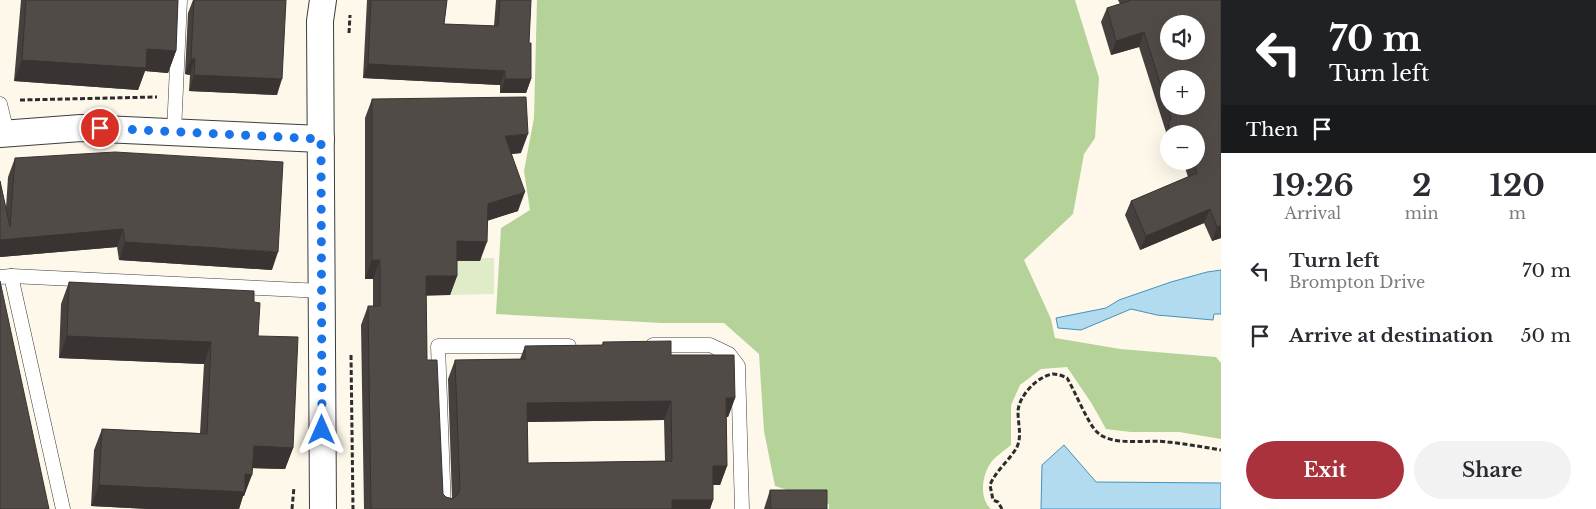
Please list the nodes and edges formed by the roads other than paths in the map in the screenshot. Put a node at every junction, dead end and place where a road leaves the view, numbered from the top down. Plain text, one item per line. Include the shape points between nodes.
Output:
1 (180, 0) edge
2 (324, 0) edge
3 (0, 104) edge
4 (174, 132) junction
5 (3, 133) edge
6 (321, 139) junction
7 (6, 276) edge
8 (322, 291) junction
9 (643, 345) edge
10 (584, 346) edge
11 (63, 509) edge
12 (323, 509) edge
13 (444, 509) edge
14 (742, 509) edge

1 - 4 lane
2 - 6 street via 320,21
3 - 5 lane
4 - 5 street via 81,128
4 - 6 street
6 - 8 street
7 - 8 lane
7 - 11 lane
8 - 12 street
9 - 14 lane via 710,345 729,354 738,366
10 - 13 lane via 438,346

